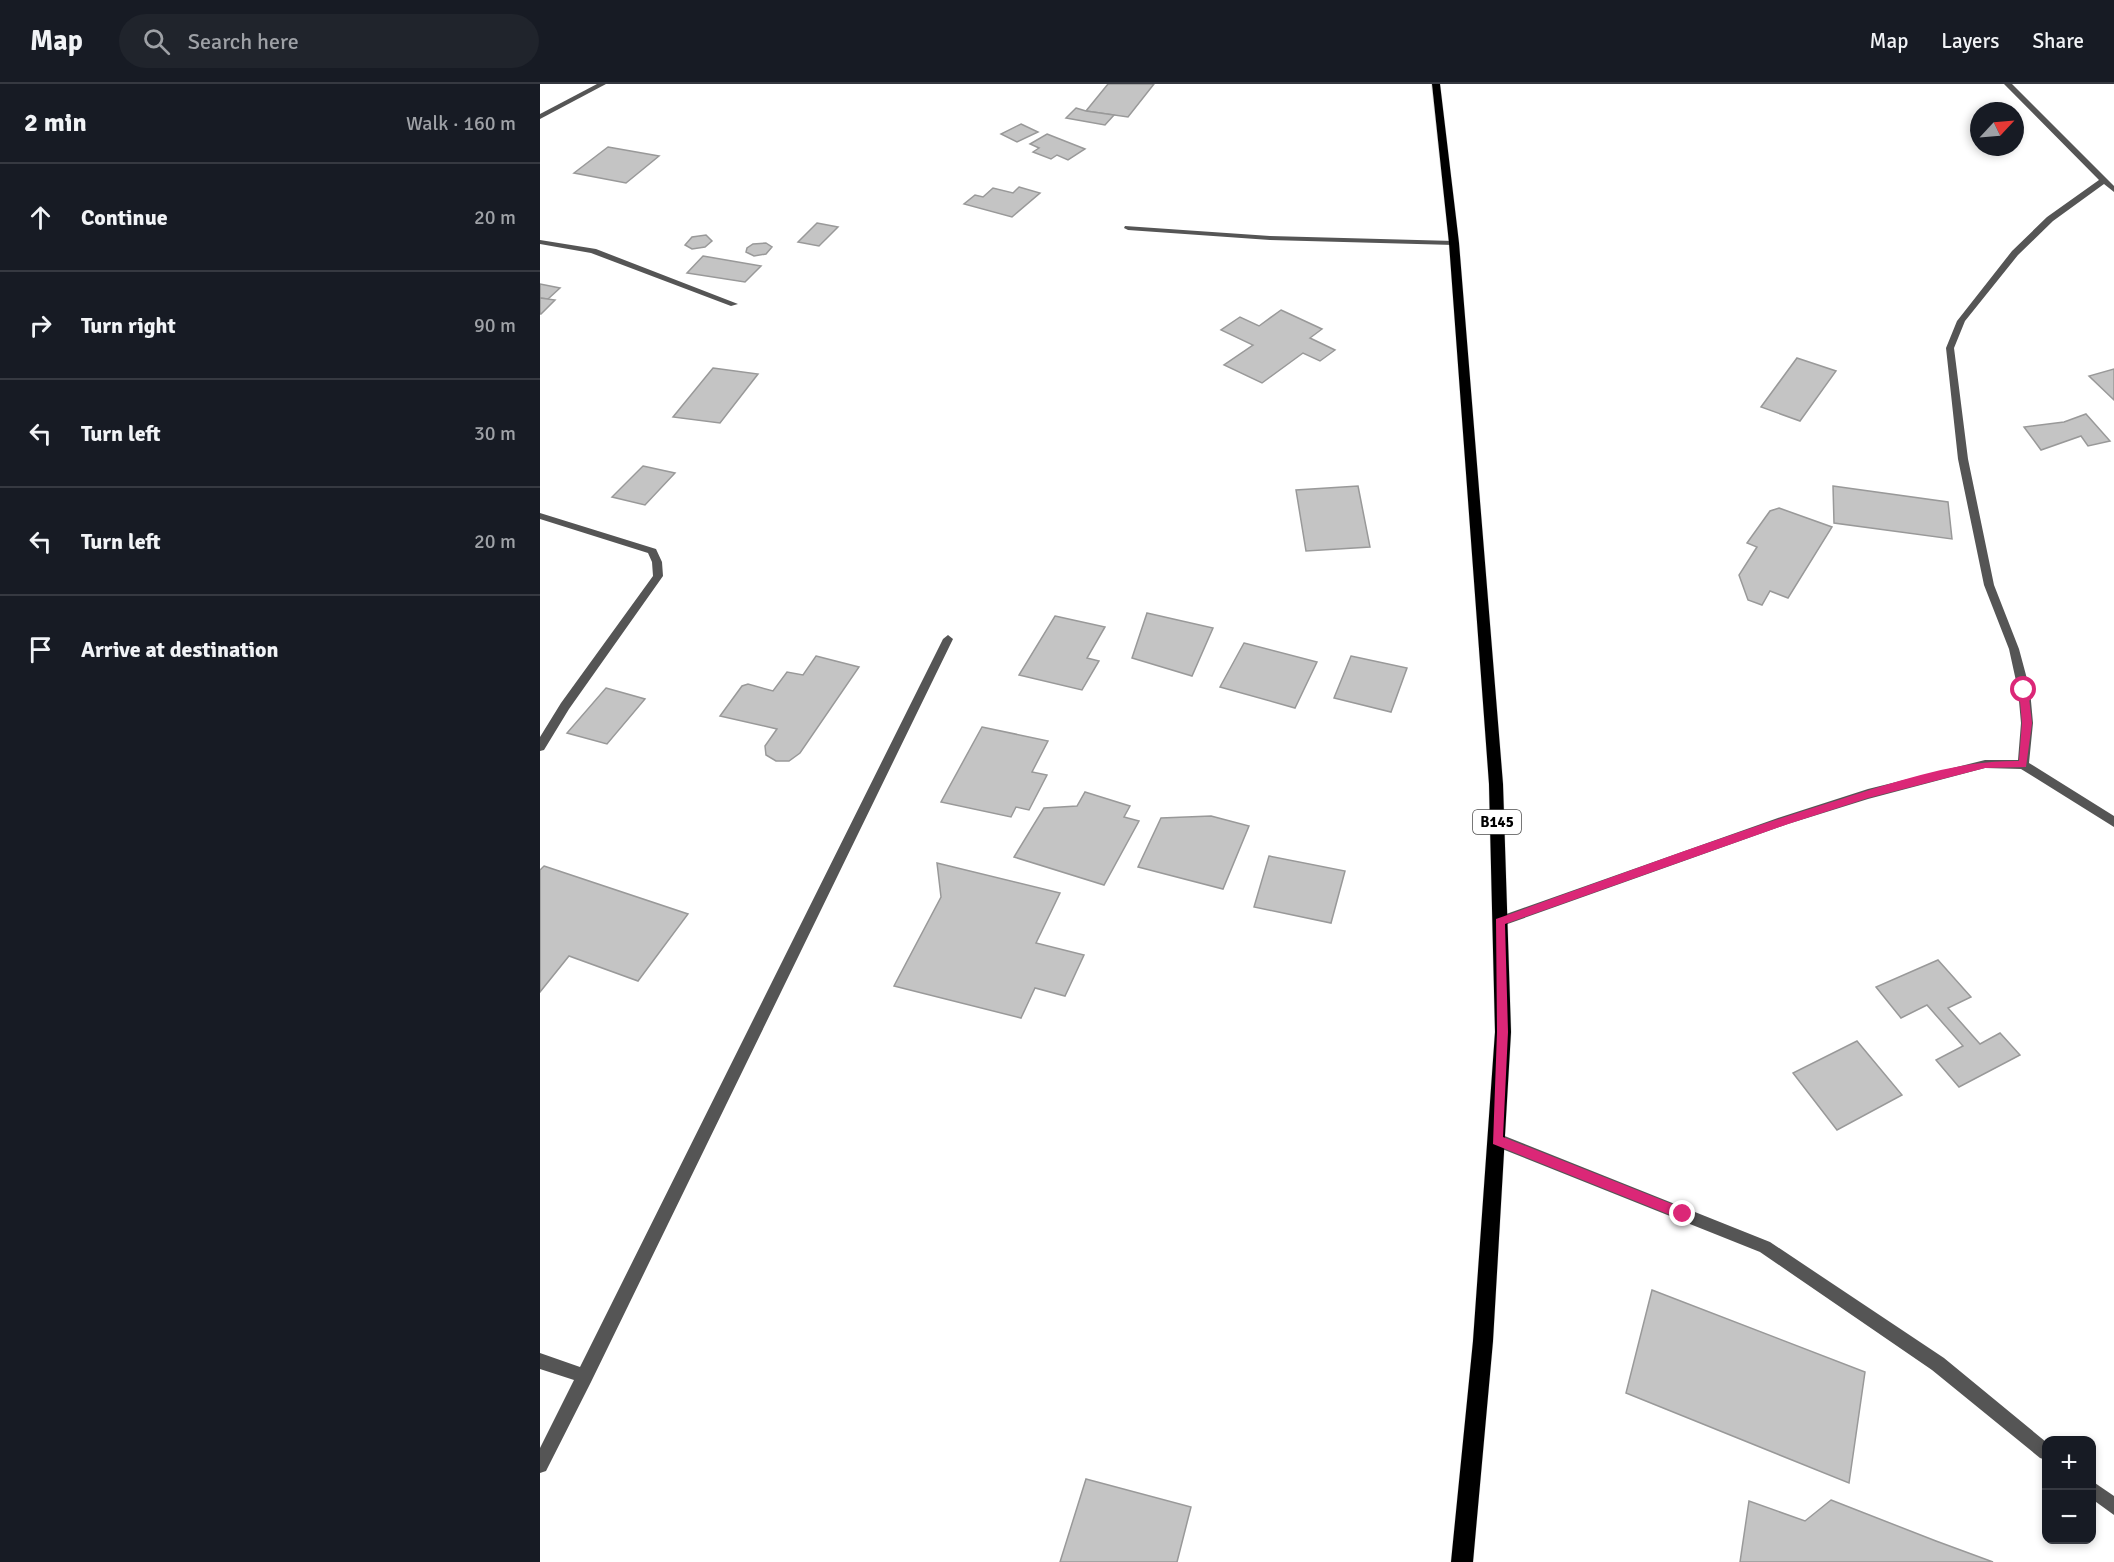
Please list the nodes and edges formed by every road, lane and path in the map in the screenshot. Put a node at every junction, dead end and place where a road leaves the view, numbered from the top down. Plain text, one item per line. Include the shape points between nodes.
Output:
1 (602, 84) edge
2 (1436, 84) edge
3 (2008, 84) edge
4 (540, 117) edge
5 (2104, 180) junction
6 (2114, 190) edge
7 (1128, 228) dead end
8 (540, 242) edge
9 (1454, 243) junction
10 (734, 304) dead end
11 (540, 516) edge
12 (948, 639) dead end
13 (540, 747) edge
14 (2023, 765) junction
15 (2114, 822) edge
16 (1499, 922) junction
17 (1497, 1140) junction
18 (540, 1360) edge
19 (585, 1376) junction
20 (2042, 1449) edge
21 (540, 1465) edge
22 (2092, 1490) edge
23 (2114, 1507) edge
24 (1462, 1562) edge

1 - 4 street
2 - 9 main road, B145
3 - 5 street
5 - 6 street
5 - 14 street via 2050,219 2015,253 1960,321 1950,348 1963,459 1987,573 2024,690 2027,723
7 - 9 street via 1270,238
8 - 10 street via 592,251
9 - 16 main road, B145 via 1496,784
11 - 13 street via 652,551 658,576
12 - 19 street
14 - 15 street
14 - 16 street via 1985,764 1868,794
16 - 17 main road, B145 via 1503,1032
17 - 20 street via 1765,1247 1938,1364
17 - 24 main road, B145
18 - 19 street
19 - 21 street
22 - 23 street

